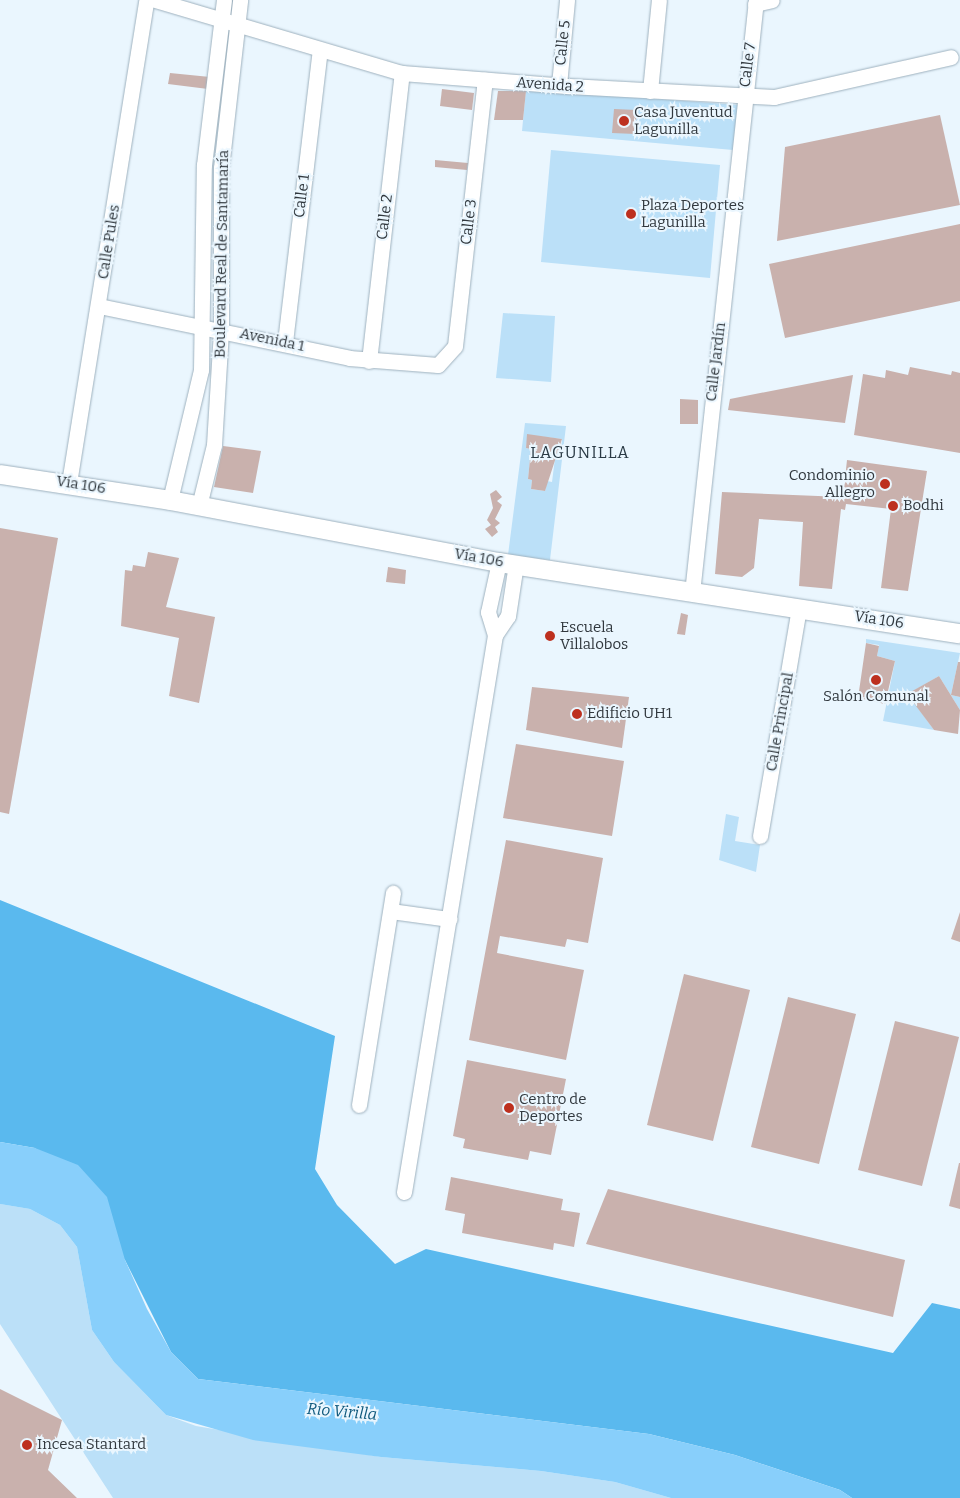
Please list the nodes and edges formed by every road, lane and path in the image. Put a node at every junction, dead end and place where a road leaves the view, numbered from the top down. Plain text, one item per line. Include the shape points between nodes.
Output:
1 (146, 0) edge
2 (155, 0) edge
3 (224, 0) edge
4 (240, 0) edge
5 (567, 0) edge
6 (659, 0) edge
7 (772, 0) edge
8 (756, 2) edge
9 (222, 18) junction
10 (239, 25) junction
11 (320, 50) junction
12 (951, 57) dead end
13 (402, 73) junction
14 (486, 80) junction
15 (558, 85) junction
16 (650, 91) junction
17 (744, 96) junction
18 (740, 130) joint
19 (99, 306) junction
20 (202, 326) junction
21 (221, 329) junction
22 (285, 342) junction
23 (369, 361) junction
24 (444, 361) joint
25 (0, 474) edge
26 (70, 483) junction
27 (170, 500) junction
28 (199, 506) junction
29 (508, 563) junction
30 (692, 593) junction
31 (799, 608) junction
32 (960, 633) edge
33 (760, 836) dead end
34 (394, 893) dead end
35 (391, 911) junction
36 (449, 919) junction
37 (359, 1105) dead end
38 (404, 1192) dead end

1 - 19 street, Calle Pules
2 - 9 street, Avenida 2
3 - 9 street, Boulevard Real de Santamaría
4 - 10 street, Boulevard Real de Santamaría
5 - 15 street, Calle 5
6 - 16 street
7 - 8 street
8 - 17 street, Calle 7
9 - 10 street, Avenida 2
9 - 20 street, Boulevard Real de Santamaría via 204,165
10 - 11 street, Avenida 2
10 - 21 street, Boulevard Real de Santamaría via 221,168
11 - 13 street, Avenida 2
11 - 22 street, Calle 1
12 - 17 street, Avenida 2 via 774,97
13 - 14 street, Avenida 2
13 - 23 street, Calle 2
14 - 15 street, Avenida 2
14 - 24 street, Calle 3 via 455,346
15 - 16 street, Avenida 2
16 - 17 street, Avenida 2
17 - 18 street, Calle 7
18 - 30 street, Calle Jardín
19 - 20 street, Avenida 1
19 - 26 street, Calle Pules
20 - 21 street, Avenida 1
20 - 27 street, Boulevard Real de Santamaría via 196,396
21 - 22 street, Avenida 1
21 - 28 street, Boulevard Real de Santamaría via 214,445
22 - 23 street, Avenida 1
23 - 24 street, Avenida 1 via 430,366
25 - 26 main road, Vía 106
26 - 27 main road, Vía 106
27 - 28 main road, Vía 106
28 - 29 main road, Vía 106
29 - 30 main road, Vía 106
29 - 36 street via 508,616 495,635
30 - 31 main road, Vía 106
31 - 32 main road, Vía 106
31 - 33 street, Calle Principal
34 - 35 street
35 - 36 street
35 - 37 street
36 - 38 street

